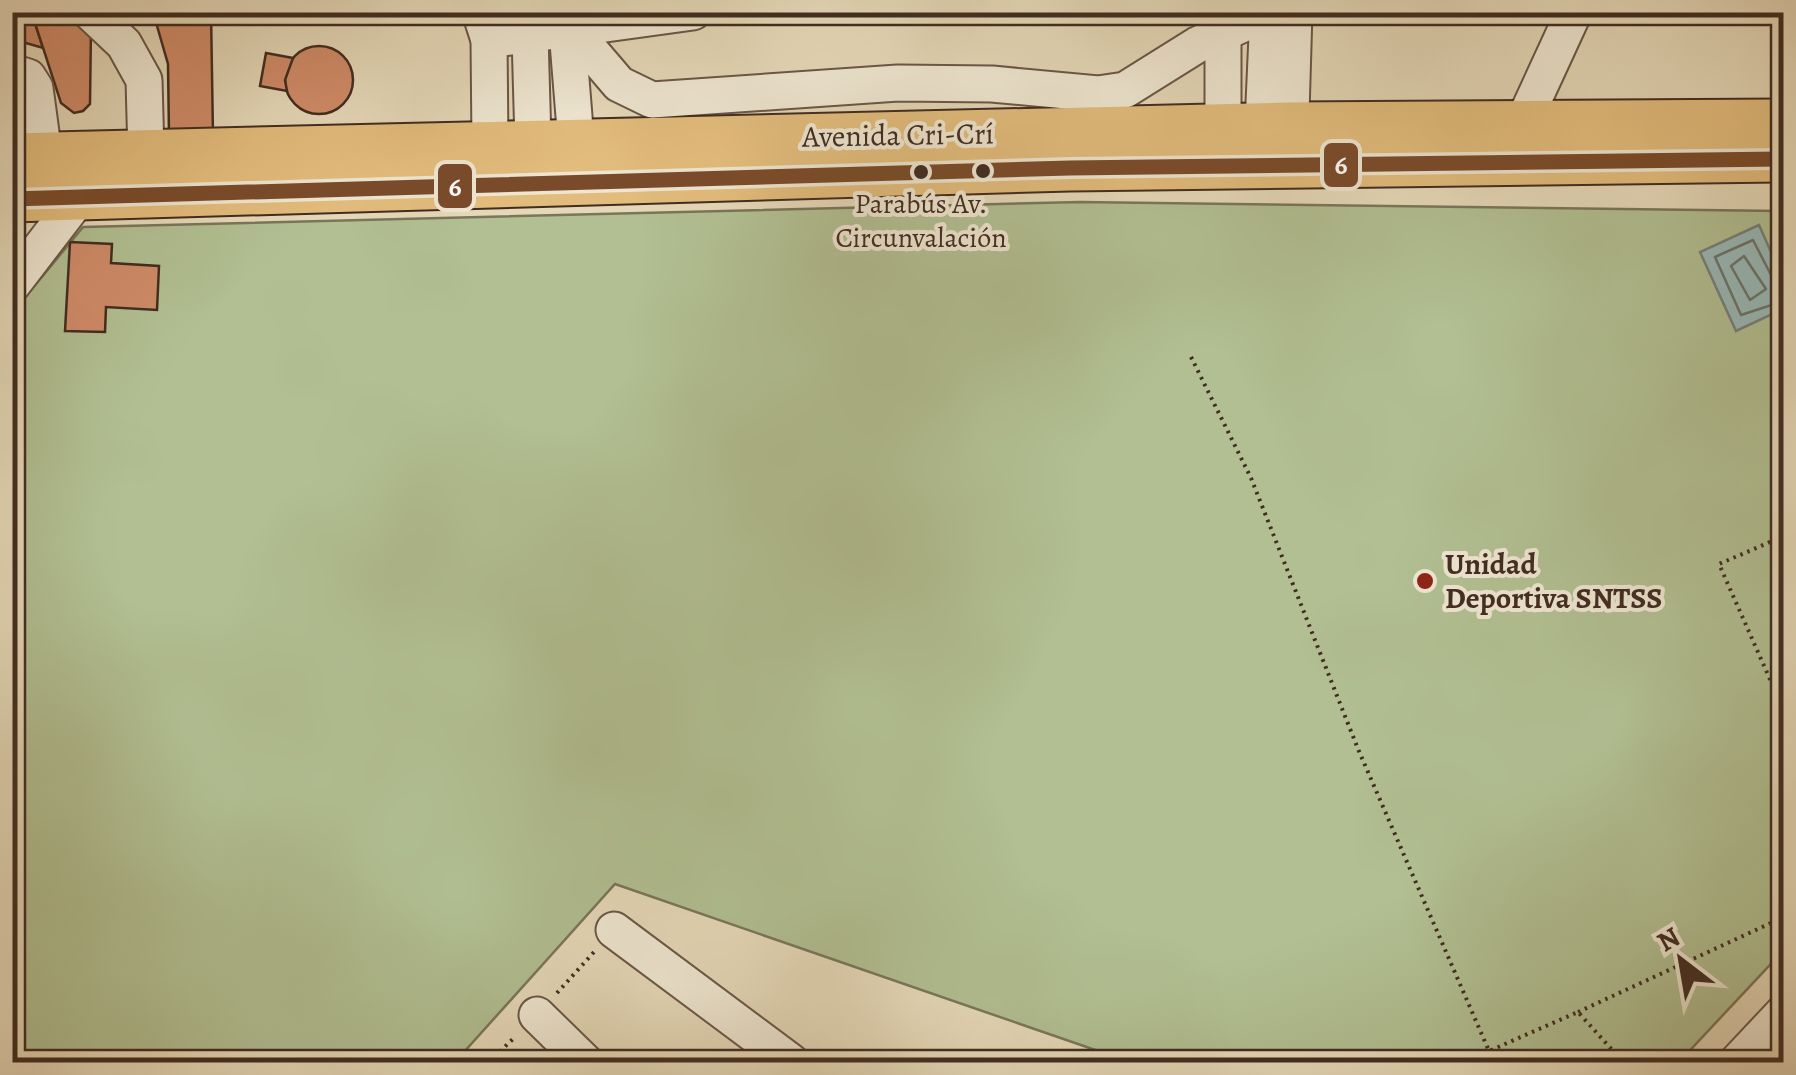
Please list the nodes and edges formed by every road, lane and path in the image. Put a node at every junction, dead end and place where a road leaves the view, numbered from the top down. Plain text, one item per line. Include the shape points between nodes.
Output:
1 (90, 12) edge
2 (448, 12) edge
3 (692, 12) edge
4 (1294, 12) edge
5 (1574, 12) edge
6 (1250, 20) edge
7 (524, 30) edge
8 (12, 72) edge
9 (1784, 122) edge
10 (1522, 125) junction
11 (1154, 130) junction
12 (533, 142) junction
13 (1256, 142) junction
14 (146, 154) junction
15 (1784, 159) edge
16 (1070, 168) junction
17 (39, 182) edge
18 (12, 285) edge
19 (1192, 357) dead end
20 (1784, 536) edge
21 (1784, 710) edge
22 (1784, 917) edge
23 (614, 930) dead end
24 (1578, 1012) junction
25 (1784, 1012) edge
26 (537, 1015) dead end
27 (786, 1057) edge
28 (585, 1062) edge
29 (824, 1062) edge
30 (1623, 1062) edge
31 (1737, 1062) edge

1 - 14 street via 124,44 144,80
2 - 7 street
3 - 7 street
4 - 13 street
5 - 10 street
6 - 7 street via 1125,90 1098,94 898,83 652,100
6 - 13 street
6 - 13 street
7 - 12 street
7 - 12 street
8 - 17 street via 36,88
9 - 10 main road, Avenida Cri-Crí
10 - 13 main road, Avenida Cri-Crí
11 - 12 main road, Avenida Cri-Crí
11 - 13 main road, Avenida Cri-Crí
11 - 16 main road via 1161,142 1155,150 1080,152
12 - 14 main road, Avenida Cri-Crí
13 - 15 main road, Avenida Cri-Crí
13 - 16 main road, Avenida Cri-Crí
14 - 17 main road, Avenida Cri-Crí via 93,156
16 - 17 main road, Avenida Cri-Crí
17 - 18 street
19 - 24 path via 1250,478 1489,1051
20 - 21 path via 1719,564
22 - 24 path
23 - 27 street
24 - 30 path
25 - 31 street
26 - 28 street
27 - 29 street

